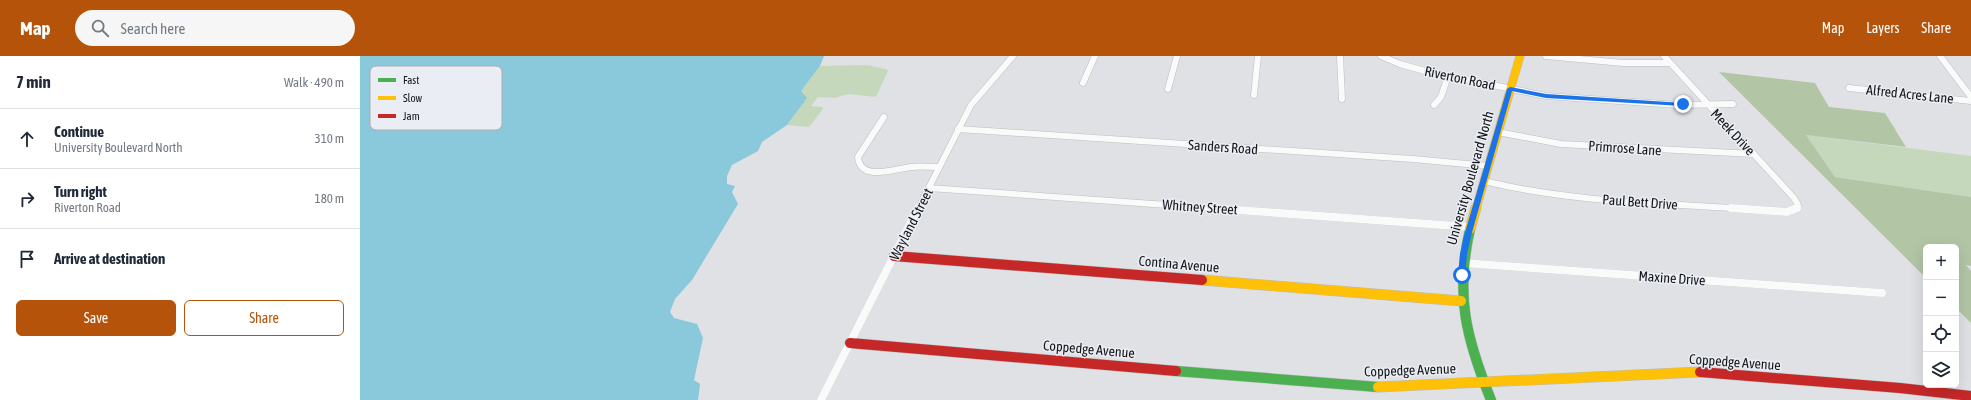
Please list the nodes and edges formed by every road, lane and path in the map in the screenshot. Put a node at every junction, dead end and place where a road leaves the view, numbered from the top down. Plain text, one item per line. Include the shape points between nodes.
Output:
1 (1012, 56) edge
2 (1095, 56) edge
3 (1176, 56) edge
4 (1258, 56) edge
5 (1340, 56) edge
6 (1381, 56) edge
7 (1520, 56) edge
8 (1546, 56) edge
9 (1664, 56) edge
10 (1940, 56) edge
11 (1670, 63) junction
12 (1448, 76) junction
13 (1083, 83) dead end
14 (1849, 88) dead end
15 (1168, 89) dead end
16 (1510, 89) junction
17 (1254, 95) dead end
18 (1971, 97) edge
19 (1342, 99) dead end
20 (1971, 101) edge
21 (1708, 104) junction
22 (1733, 104) dead end
23 (1434, 105) dead end
24 (884, 117) dead end
25 (958, 130) junction
26 (1498, 132) junction
27 (1754, 154) junction
28 (1488, 166) junction
29 (939, 167) junction
30 (1484, 182) junction
31 (929, 188) junction
32 (1797, 208) joint
33 (1470, 226) junction
34 (894, 256) junction
35 (1463, 263) junction
36 (1882, 293) dead end
37 (1461, 301) junction
38 (850, 343) junction
39 (1483, 381) junction
40 (1971, 396) edge
41 (821, 400) edge
42 (1491, 400) edge

1 - 25 street, Wayland Street via 975,98
2 - 13 street
3 - 15 street
4 - 17 street
5 - 19 street
6 - 12 street, Riverton Road via 1410,68
7 - 16 street, University Boulevard North
8 - 11 street via 1615,62
9 - 11 street, Meek Drive
10 - 18 street
11 - 21 street, Meek Drive
12 - 16 street, Riverton Road
12 - 23 street via 1441,97
14 - 20 street, Alfred Acres Lane
16 - 21 street, Riverton Road via 1553,97
16 - 26 street, University Boulevard North
21 - 22 street, Riverton Road
21 - 27 street, Meek Drive
24 - 29 street via 858,158 861,168 880,172 913,167
25 - 28 street, Sanders Road
25 - 29 street, Wayland Street
26 - 27 street, Primrose Lane via 1561,144
26 - 28 street, University Boulevard North
27 - 32 street, Meek Drive via 1794,198
28 - 30 street, University Boulevard North
29 - 31 street, Wayland Street
30 - 32 street, Paul Bett Drive via 1564,197 1787,212
30 - 33 street, University Boulevard North
31 - 33 street, Whitney Street
31 - 34 street, Wayland Street
33 - 35 street, University Boulevard North
34 - 37 street, Contina Avenue
34 - 38 street, Wayland Street
35 - 36 street, Maxine Drive
35 - 37 street, University Boulevard North
37 - 39 street, University Boulevard North via 1468,340
38 - 39 street, Coppedge Avenue via 1332,385 1398,386
38 - 41 street, Wayland Street
39 - 40 street, Coppedge Avenue via 1695,372
39 - 42 street, University Boulevard North

